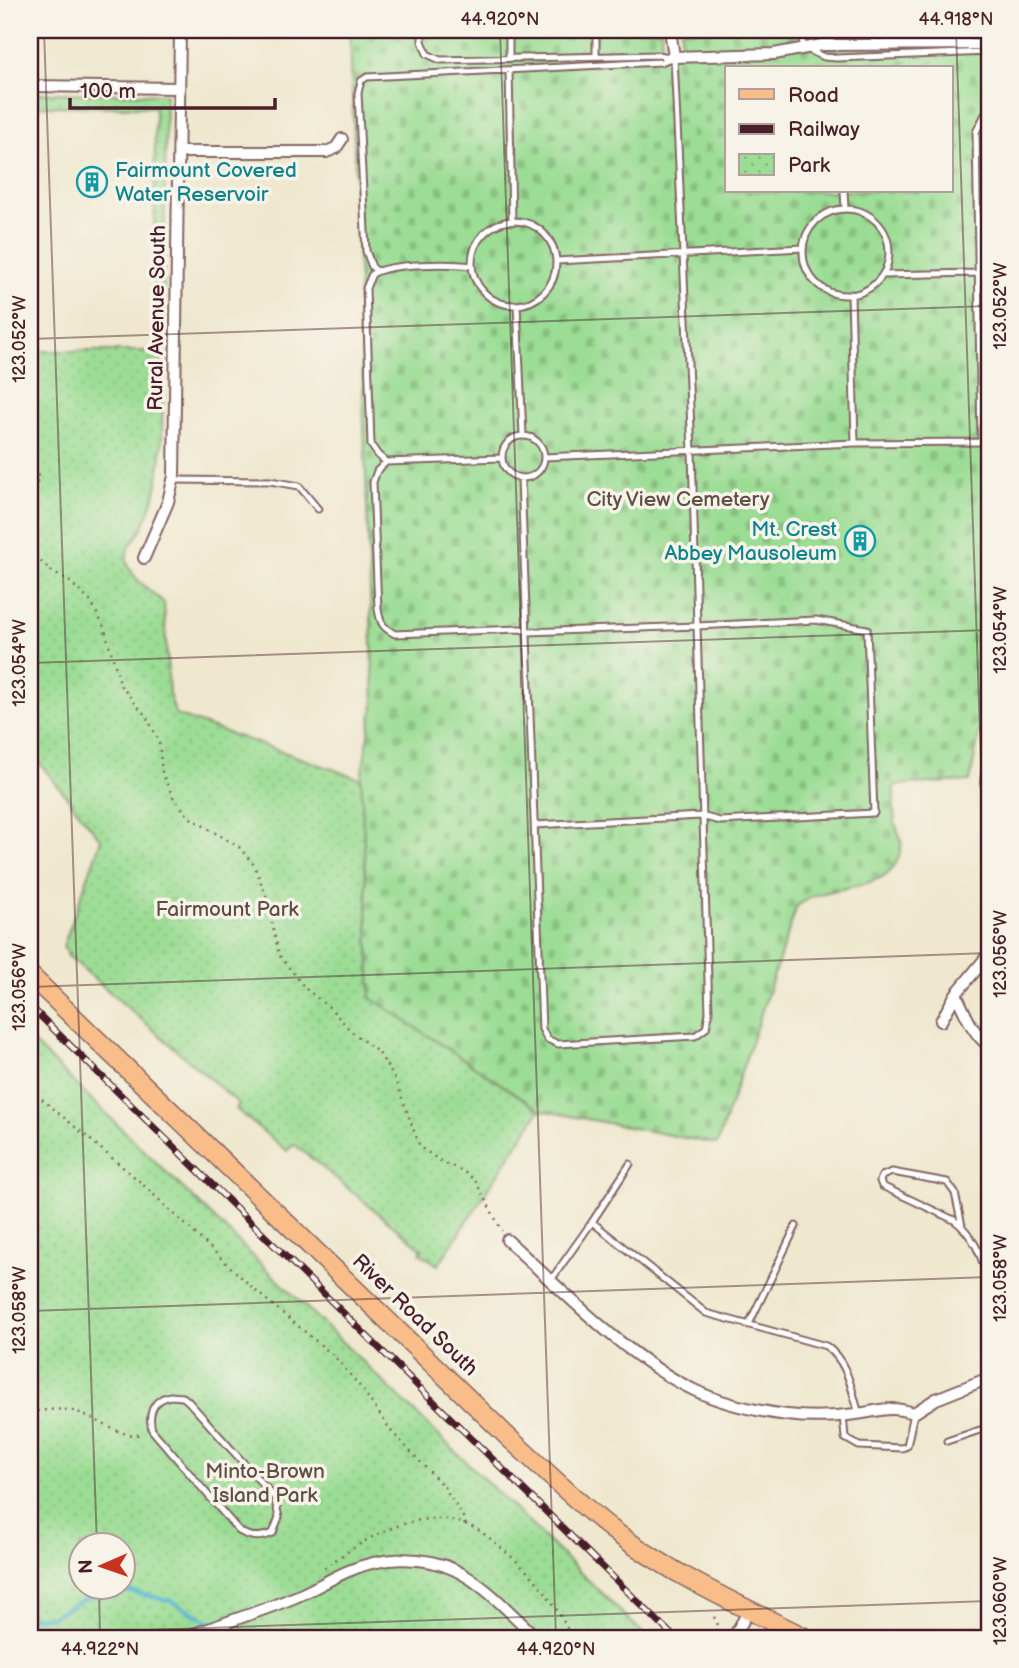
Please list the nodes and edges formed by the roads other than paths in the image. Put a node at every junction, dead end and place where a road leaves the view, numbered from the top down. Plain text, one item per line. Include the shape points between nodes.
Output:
1 (180, 30) edge
2 (422, 30) edge
3 (509, 30) edge
4 (596, 30) edge
5 (670, 30) edge
6 (800, 30) edge
7 (873, 30) edge
8 (874, 44) junction
9 (989, 44) edge
10 (804, 47) junction
11 (989, 52) edge
12 (596, 56) junction
13 (674, 57) junction
14 (509, 58) junction
15 (837, 58) junction
16 (837, 66) edge
17 (509, 70) junction
18 (30, 86) edge
19 (180, 88) junction
20 (989, 107) edge
21 (342, 139) dead end
22 (179, 152) junction
23 (844, 192) edge
24 (845, 208) junction
25 (512, 222) junction
26 (803, 248) junction
27 (682, 255) junction
28 (556, 261) junction
29 (472, 266) junction
30 (377, 271) junction
31 (977, 273) junction
32 (882, 275) junction
33 (851, 294) junction
34 (517, 305) junction
35 (523, 435) junction
36 (855, 443) junction
37 (692, 451) junction
38 (544, 457) junction
39 (502, 458) junction
40 (386, 462) junction
41 (522, 478) junction
42 (174, 480) junction
43 (318, 509) dead end
44 (144, 558) dead end
45 (697, 626) junction
46 (527, 632) junction
47 (989, 758) edge
48 (989, 794) edge
49 (701, 816) junction
50 (535, 825) junction
51 (989, 954) edge
52 (30, 975) edge
53 (956, 994) junction
54 (941, 1021) dead end
55 (989, 1046) edge
56 (630, 1164) dead end
57 (592, 1222) junction
58 (796, 1226) dead end
59 (962, 1226) junction
60 (508, 1240) road end
61 (551, 1280) junction
62 (989, 1280) edge
63 (748, 1324) junction
64 (989, 1378) edge
65 (914, 1413) junction
66 (859, 1414) junction
67 (843, 1415) junction
68 (989, 1427) edge
69 (152, 1430) joint
70 (947, 1441) dead end
71 (750, 1609) junction
72 (182, 1638) edge
73 (537, 1638) edge
74 (733, 1638) edge
75 (806, 1638) edge

1 - 19 street, Rural Avenue South
2 - 14 lane via 427,54 440,60
3 - 14 lane
4 - 12 lane
5 - 13 street
6 - 10 lane
7 - 8 lane
8 - 9 street
8 - 10 street
10 - 13 street via 774,54
10 - 15 lane
11 - 15 lane
12 - 13 lane
12 - 14 lane
13 - 17 lane via 661,62
13 - 27 lane
15 - 16 lane
17 - 25 lane
17 - 30 lane via 372,75 361,81 366,251
18 - 19 street
19 - 22 street, Rural Avenue South
20 - 31 lane via 976,131
21 - 22 street via 326,152
22 - 42 street, Rural Avenue South
23 - 24 lane
24 - 26 lane via 821,216 806,235
24 - 32 lane via 858,210 880,225 889,250
25 - 28 lane via 537,228 553,248
25 - 29 lane via 488,231 479,241
26 - 27 lane
26 - 33 lane via 808,272 816,283 826,290
27 - 28 lane
27 - 37 lane
28 - 34 lane via 541,296
29 - 30 lane
29 - 34 lane via 475,279 492,299
30 - 40 lane via 366,288 371,445
31 - 32 lane
31 - 36 lane via 981,442
32 - 33 lane via 874,285
33 - 36 lane
34 - 35 lane
35 - 38 lane via 536,439
35 - 39 lane via 504,445
36 - 37 lane
37 - 38 lane
37 - 45 lane
38 - 41 lane via 534,475
39 - 40 lane
39 - 41 lane via 508,472
40 - 46 lane via 373,482 378,609 384,629 395,634
41 - 46 lane
42 - 43 lane via 270,481 299,486
42 - 44 street, Rural Avenue South
45 - 46 lane
45 - 49 lane
45 - 49 lane via 816,620 867,629 874,813 720,821
46 - 50 lane
47 - 48 street
49 - 50 lane
49 - 50 lane via 706,1028 695,1036 558,1044 547,1039 542,1029
51 - 53 street
52 - 71 main road, River Road South via 572,1495 618,1534
53 - 54 street
53 - 55 street via 971,1026
56 - 57 lane
57 - 61 lane
57 - 63 lane via 698,1309
58 - 63 lane
59 - 59 lane via 955,1193 947,1182 892,1172 882,1176 882,1186
59 - 62 lane via 972,1237
60 - 61 street
61 - 67 street via 639,1358 695,1391 790,1416
63 - 66 lane via 814,1341 836,1353 845,1366
64 - 65 street
65 - 66 street via 890,1407
65 - 67 lane via 907,1446 902,1448 859,1446 845,1438
66 - 67 street
68 - 70 lane
69 - 69 lane via 239,1531 253,1536 273,1533 279,1517 274,1497 188,1401 170,1396 158,1401 150,1412
71 - 74 street
71 - 75 main road, River Road South
72 - 73 street via 302,1594 348,1571 403,1559 459,1572

